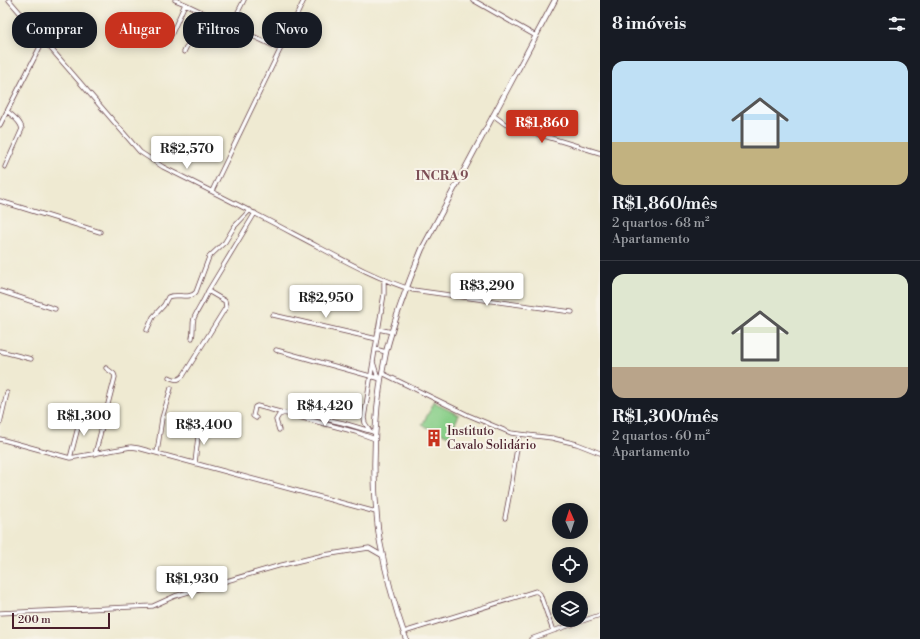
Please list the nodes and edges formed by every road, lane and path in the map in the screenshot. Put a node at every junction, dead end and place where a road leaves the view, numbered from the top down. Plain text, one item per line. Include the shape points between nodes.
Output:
1 (175, 0) edge
2 (244, 0) edge
3 (303, 0) edge
4 (473, 0) edge
5 (555, 0) edge
6 (10, 1) edge
7 (185, 4) junction
8 (19, 12) edge
9 (201, 12) edge
10 (238, 12) edge
11 (175, 26) edge
12 (536, 36) junction
13 (254, 37) edge
14 (40, 48) edge
15 (49, 48) edge
16 (186, 48) edge
17 (280, 49) junction
18 (184, 52) dead end
19 (8, 111) junction
20 (493, 115) junction
21 (0, 125) edge
22 (600, 153) edge
23 (4, 167) dead end
24 (212, 191) junction
25 (0, 201) edge
26 (250, 210) junction
27 (255, 213) junction
28 (100, 232) dead end
29 (384, 279) junction
30 (406, 288) junction
31 (0, 291) edge
32 (208, 291) junction
33 (55, 309) dead end
34 (572, 312) dead end
35 (273, 315) dead end
36 (378, 329) junction
37 (147, 330) dead end
38 (392, 332) junction
39 (192, 338) dead end
40 (377, 339) junction
41 (375, 349) junction
42 (276, 350) dead end
43 (0, 351) edge
44 (386, 352) junction
45 (32, 359) dead end
46 (373, 361) junction
47 (106, 368) dead end
48 (382, 373) junction
49 (370, 375) junction
50 (169, 377) dead end
51 (380, 378) junction
52 (170, 388) dead end
53 (7, 394) dead end
54 (296, 403) dead end
55 (82, 412) dead end
56 (286, 413) junction
57 (256, 418) dead end
58 (0, 423) edge
59 (199, 428) dead end
60 (279, 430) dead end
61 (372, 432) junction
62 (519, 435) junction
63 (0, 439) edge
64 (374, 439) junction
65 (157, 453) junction
66 (600, 453) edge
67 (95, 454) junction
68 (70, 458) junction
69 (195, 463) junction
70 (376, 512) junction
71 (505, 518) dead end
72 (383, 556) junction
73 (0, 613) edge
74 (600, 615) edge
75 (404, 632) junction
76 (553, 632) junction
77 (406, 639) edge
78 (531, 639) edge

1 - 7 street
2 - 10 street
3 - 17 street
4 - 12 street
5 - 12 main road
6 - 8 street
7 - 9 street
7 - 11 street
12 - 20 main road
13 - 17 street
14 - 19 street
15 - 24 street via 140,152 163,167
16 - 18 street
17 - 24 street
19 - 21 street
19 - 23 street via 22,125 22,129
20 - 22 street via 505,124
20 - 30 main road via 422,249
24 - 26 street
25 - 28 street
26 - 27 street
26 - 37 street via 234,227 225,242 209,257 194,295 168,297
27 - 29 street
27 - 32 street
29 - 30 street
29 - 36 street
30 - 34 street
30 - 38 main road
31 - 33 street
32 - 39 street via 194,319
32 - 50 street via 225,301 226,307 183,376 175,380
35 - 40 street
36 - 38 street
36 - 40 street
38 - 44 main road
40 - 41 street
41 - 44 street
41 - 46 street
42 - 49 street
43 - 45 street
44 - 48 main road
46 - 49 street
46 - 51 street
47 - 67 street via 115,377
48 - 51 main road
48 - 62 street via 494,427
49 - 51 street
49 - 61 street via 364,418
51 - 61 main road
52 - 65 street
53 - 58 street
54 - 61 street via 300,411 312,416
55 - 68 street
56 - 57 street via 255,406 253,416
56 - 60 street via 276,420
56 - 64 street
59 - 69 street
61 - 64 main road
62 - 66 street via 552,438
62 - 71 street
63 - 68 street
64 - 70 main road
65 - 67 street via 134,447
65 - 69 street
67 - 68 street
69 - 70 street
70 - 72 main road
72 - 73 street via 368,548 324,555 175,596 153,606
72 - 75 main road
74 - 76 street
75 - 76 street via 536,591 540,594
75 - 77 main road
76 - 78 street

